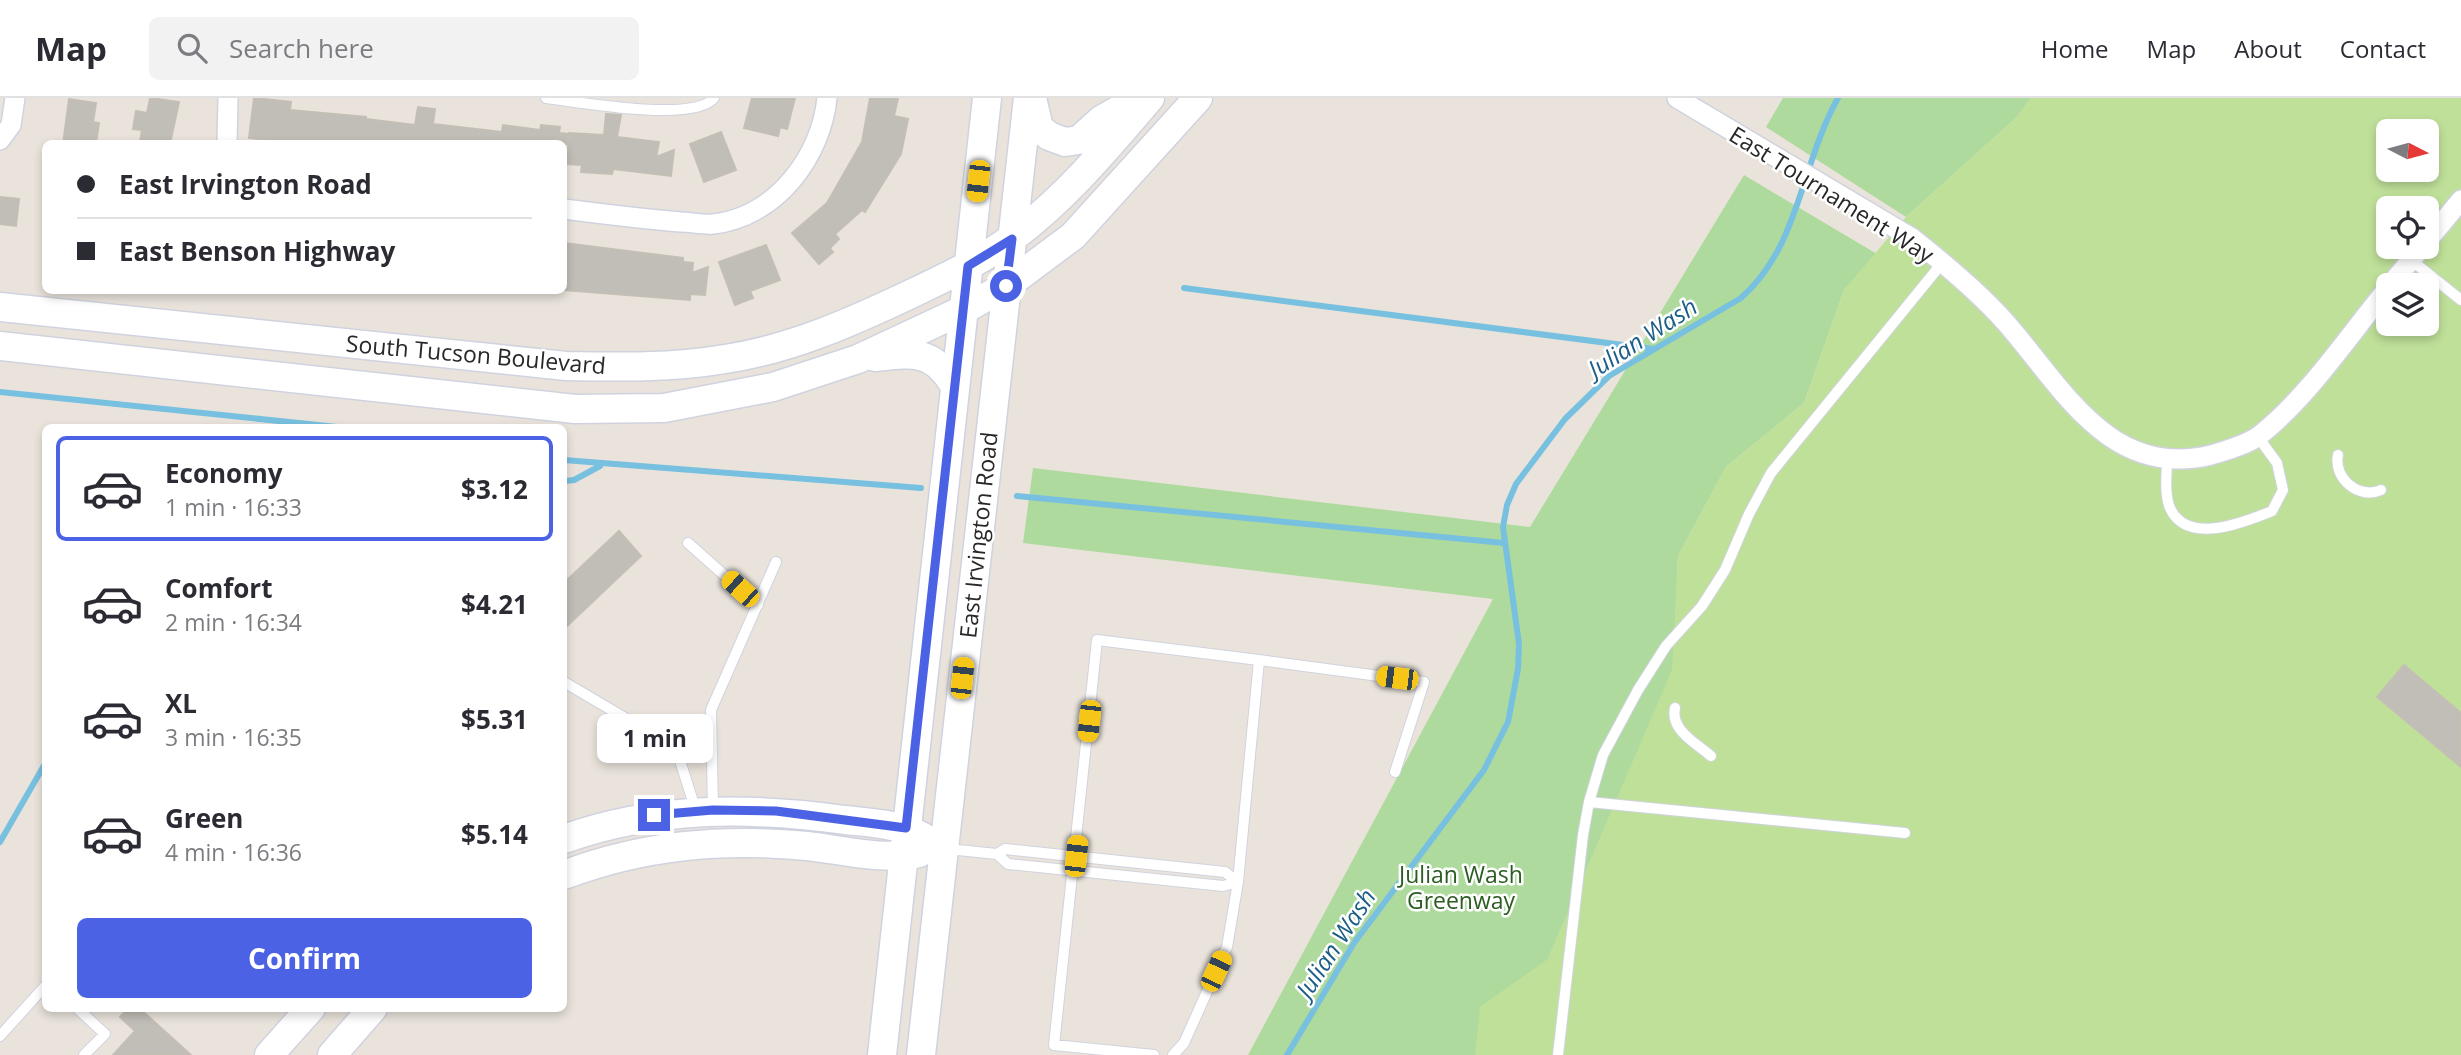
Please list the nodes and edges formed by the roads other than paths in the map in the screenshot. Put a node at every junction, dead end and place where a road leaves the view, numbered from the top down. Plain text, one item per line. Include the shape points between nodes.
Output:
1 (15, 98) edge
2 (228, 98) edge
3 (546, 98) edge
4 (714, 98) edge
5 (827, 98) edge
6 (987, 98) edge
7 (1030, 98) edge
8 (1140, 98) edge
9 (1150, 98) edge
10 (1198, 98) edge
11 (1677, 98) edge
12 (0, 140) edge
13 (227, 140) edge
14 (2461, 200) edge
15 (567, 209) edge
16 (2439, 227) edge
17 (1012, 239) junction
18 (2412, 259) edge
19 (2423, 259) edge
20 (1942, 262) junction
21 (968, 266) junction
22 (2401, 273) edge
23 (1006, 286) junction
24 (2461, 300) edge
25 (2376, 303) edge
26 (0, 307) edge
27 (963, 310) junction
28 (0, 346) edge
29 (858, 359) junction
30 (954, 385) junction
31 (2258, 436) junction
32 (2338, 455) dead end
33 (2167, 458) junction
34 (2381, 491) dead end
35 (688, 543) dead end
36 (776, 562) dead end
37 (758, 605) junction
38 (1259, 660) junction
39 (567, 684) edge
40 (1675, 708) dead end
41 (1711, 756) dead end
42 (1395, 772) dead end
43 (1588, 802) junction
44 (705, 811) junction
45 (906, 828) junction
46 (1905, 833) dead end
47 (567, 838) edge
48 (944, 849) junction
49 (998, 854) junction
50 (1076, 856) junction
51 (903, 857) junction
52 (1074, 871) junction
53 (567, 874) edge
54 (1238, 882) junction
55 (42, 989) edge
56 (81, 1012) edge
57 (307, 1012) edge
58 (370, 1012) edge
59 (0, 1036) edge
60 (342, 1051) edge
61 (84, 1055) edge
62 (268, 1055) edge
63 (882, 1055) edge
64 (921, 1055) edge
65 (1154, 1055) edge
66 (1173, 1055) edge
67 (1558, 1055) edge

1 - 12 street via 11,125
2 - 13 street
3 - 4 lane via 691,110
5 - 15 street via 825,119 811,155 789,185 753,211 714,224
6 - 21 main road, East Irvington Road
7 - 8 main road via 1039,128 1065,142 1079,140 1101,120
7 - 17 main road, East Irvington Road
9 - 17 main road, South Tucson Boulevard via 1058,200
10 - 23 main road, South Tucson Boulevard via 1073,236
11 - 20 street, East Tournament Way via 1912,238
14 - 16 street
17 - 21 main road, South Tucson Boulevard
17 - 23 main road, East Irvington Road
18 - 22 street, East Tournament Way
19 - 24 lane
20 - 33 street, East Tournament Way via 2006,323 2082,416 2108,437
20 - 43 lane via 1771,473 1725,570 1638,690 1603,755
21 - 26 main road, South Tucson Boulevard via 801,341 725,359 631,366 566,366
21 - 27 main road, East Irvington Road
23 - 27 main road, South Tucson Boulevard
23 - 48 main road, East Irvington Road
25 - 31 street, East Tournament Way via 2289,407
27 - 29 main road, South Tucson Boulevard
27 - 30 main road, East Irvington Road
28 - 29 main road, South Tucson Boulevard via 623,411 730,397
29 - 30 main road via 924,357 945,368
30 - 45 main road, East Irvington Road
31 - 33 street, East Tournament Way via 2230,450 2194,459
31 - 33 lane via 2277,463 2283,490 2272,511 2242,523 2209,528 2180,520 2167,494
32 - 34 lane via 2338,474 2360,493
35 - 37 lane
36 - 37 lane
37 - 44 lane via 711,710
38 - 42 lane via 1424,682
38 - 50 lane via 1097,640
38 - 54 lane
39 - 44 lane via 676,748
40 - 41 lane via 1676,726
43 - 46 lane
43 - 67 lane
44 - 45 main road via 776,811
44 - 47 main road via 654,815
45 - 48 main road
45 - 51 main road, East Irvington Road
48 - 49 lane
48 - 51 main road
48 - 64 main road, East Irvington Road
49 - 50 lane via 1005,849
49 - 52 lane via 1008,864
50 - 52 lane
50 - 54 lane via 1225,872
51 - 53 main road via 722,842 641,850
51 - 63 main road, East Irvington Road
52 - 54 lane via 1223,886
52 - 65 lane via 1054,1045
54 - 66 lane via 1227,947 1184,1042
55 - 59 lane
56 - 61 lane via 105,1034
57 - 62 main road
58 - 60 main road

